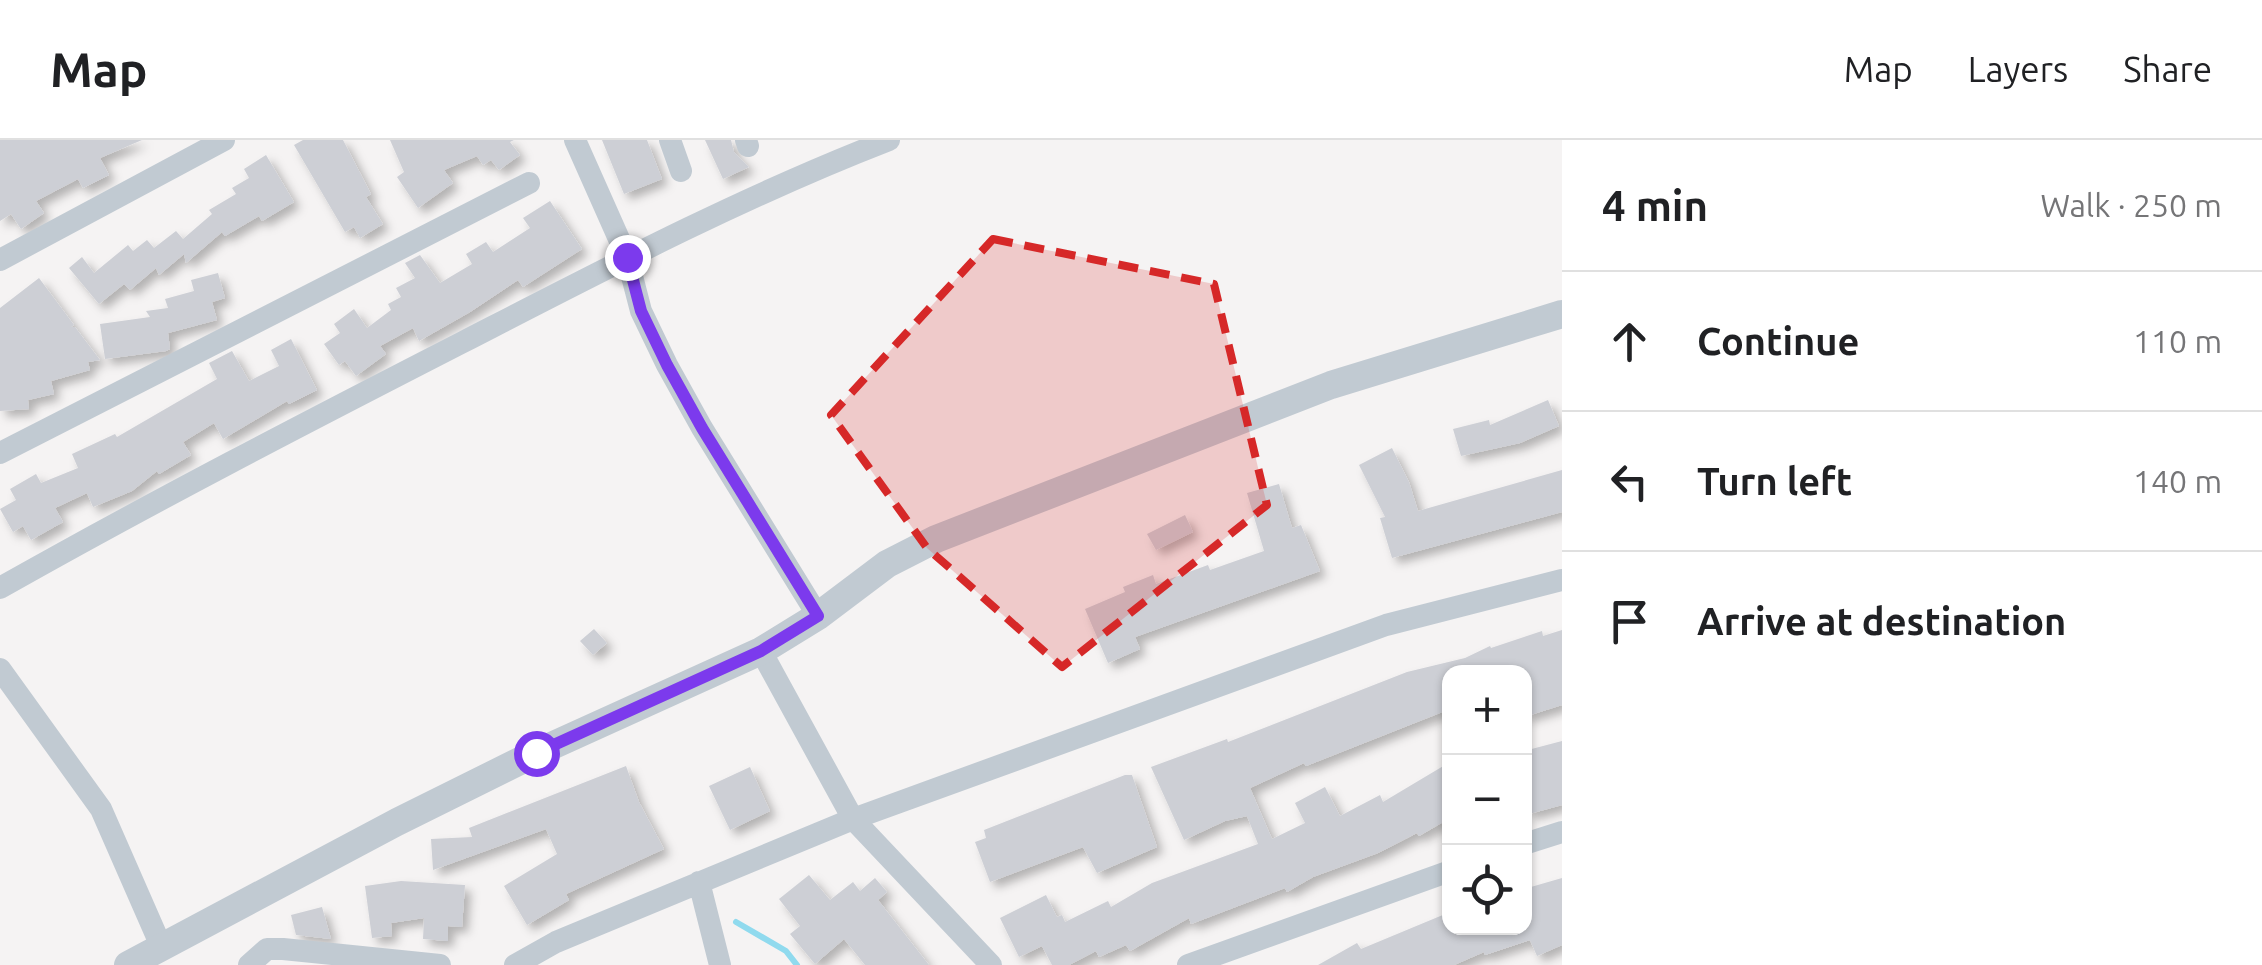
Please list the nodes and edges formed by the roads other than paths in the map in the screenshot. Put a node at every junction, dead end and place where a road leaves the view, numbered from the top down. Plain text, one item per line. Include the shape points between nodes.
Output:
1 (224, 140) edge
2 (574, 140) edge
3 (670, 140) edge
4 (889, 140) edge
5 (681, 172) dead end
6 (529, 183) dead end
7 (627, 257) junction
8 (0, 260) edge
9 (1562, 314) edge
10 (0, 453) edge
11 (1562, 580) edge
12 (0, 588) edge
13 (818, 616) junction
14 (761, 651) junction
15 (0, 669) edge
16 (853, 818) junction
17 (1562, 832) edge
18 (1532, 841) edge
19 (1442, 874) edge
20 (699, 882) junction
21 (160, 946) junction
22 (128, 965) edge
23 (249, 965) edge
24 (440, 965) edge
25 (515, 965) edge
26 (720, 965) edge
27 (991, 965) edge
28 (1188, 965) edge

1 - 8 street
2 - 7 street
3 - 5 street
4 - 7 street
6 - 10 street
7 - 12 street via 154,501
7 - 13 street via 641,311 667,365
9 - 13 street via 1330,386 936,539 887,564
11 - 16 street via 1386,625
13 - 14 street
14 - 16 street
14 - 21 street via 536,753
15 - 21 street via 101,809
16 - 20 street
16 - 27 street
17 - 18 street
19 - 28 street
20 - 25 street
20 - 26 street
21 - 22 street
23 - 24 street via 267,949

